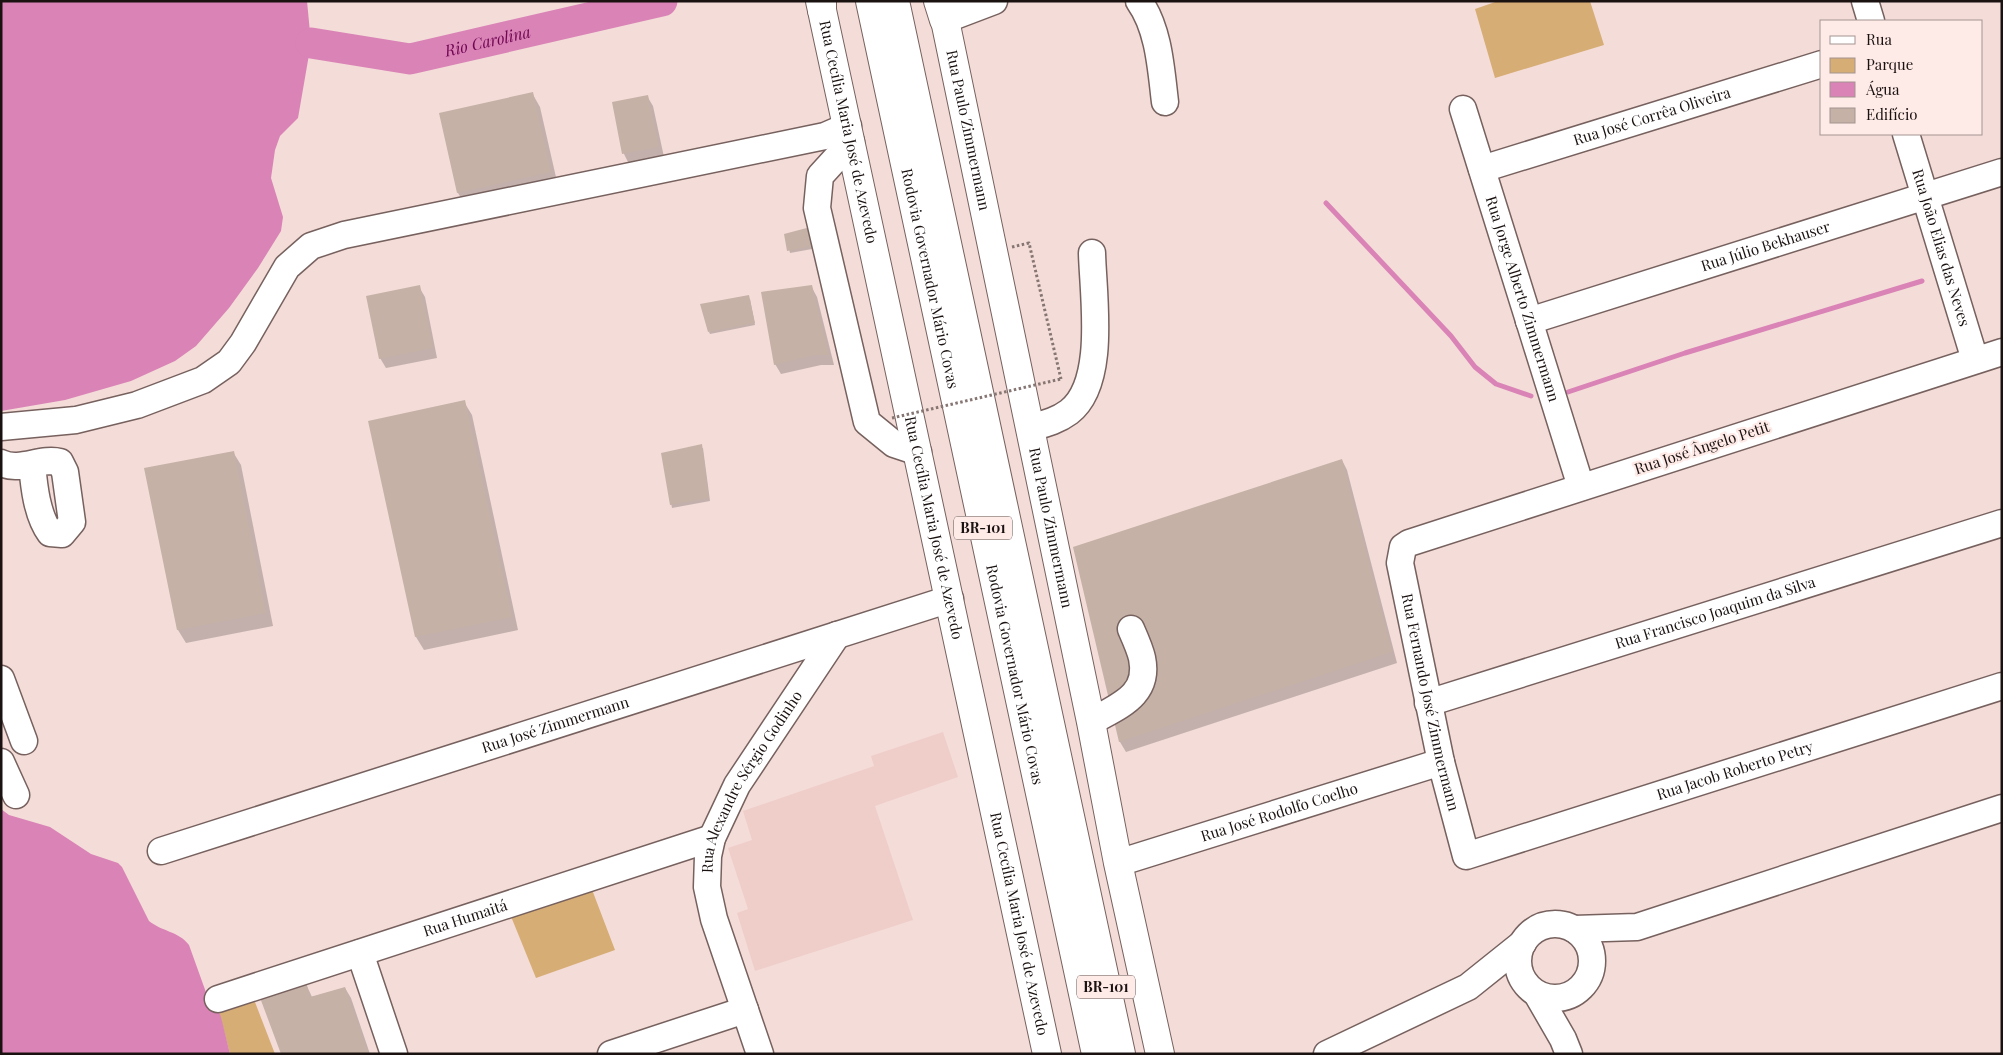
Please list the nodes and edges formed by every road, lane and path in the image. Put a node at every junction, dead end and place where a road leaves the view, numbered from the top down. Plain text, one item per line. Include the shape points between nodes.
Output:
1 (870, 1) edge
2 (895, 1) edge
3 (994, 1) edge
4 (1139, 1) edge
5 (1865, 1) edge
6 (822, 4) edge
7 (941, 8) edge
8 (1871, 20) edge
9 (1820, 65) edge
10 (1165, 102) dead end
11 (1464, 109) dead end
12 (849, 134) junction
13 (1906, 135) edge
14 (1482, 169) junction
15 (2002, 172) edge
16 (1925, 196) junction
17 (1011, 248) dead end
18 (1092, 254) dead end
19 (1529, 321) junction
20 (2002, 352) edge
21 (1975, 360) junction
22 (892, 418) dead end
23 (1, 427) edge
24 (1030, 428) junction
25 (918, 452) junction
26 (1, 463) edge
27 (32, 464) dead end
28 (1581, 487) junction
29 (2002, 523) edge
30 (1403, 547) joint
31 (950, 598) junction
32 (1131, 629) dead end
33 (836, 635) junction
34 (1, 679) edge
35 (2002, 686) edge
36 (1428, 703) junction
37 (1091, 722) junction
38 (24, 741) dead end
39 (1, 762) edge
40 (1441, 762) junction
41 (16, 795) dead end
42 (2002, 808) edge
43 (712, 838) junction
44 (161, 851) dead end
45 (1466, 856) joint
46 (1118, 863) junction
47 (1637, 927) junction
48 (1574, 929) junction
49 (1523, 943) junction
50 (360, 953) junction
51 (1593, 961) junction
52 (1468, 986) junction
53 (1530, 987) junction
54 (1574, 994) junction
55 (218, 999) dead end
56 (745, 1010) junction
57 (1566, 1046) edge
58 (394, 1054) edge
59 (611, 1054) edge
60 (760, 1054) edge
61 (1047, 1054) edge
62 (1096, 1054) edge
63 (1121, 1054) edge
64 (1160, 1054) edge
65 (1327, 1054) edge

1 - 62 main road, Rodovia Governador Mário Covas / BR-101
2 - 63 main road, Rodovia Governador Mário Covas / BR-101
3 - 7 street
4 - 10 street via 1148,13 1160,60
5 - 8 street
6 - 12 main road, Rua Cecília Maria José de Azevedo
7 - 24 main road, Rua Paulo Zimmermann
9 - 14 street, Rua José Corrêa Oliveira
11 - 14 street, Rua Jorge Alberto Zimmermann
12 - 23 street via 825,136 344,235 310,246 287,267 229,362 204,380 137,405 76,420
12 - 25 main road, Rua Cecília Maria José de Azevedo
12 - 25 street via 820,176 816,208 867,422 894,444
13 - 16 street, Rua João Elias das Neves
14 - 19 street, Rua Jorge Alberto Zimmermann
15 - 16 street, Rua Júlio Bekhauser
16 - 19 street, Rua Júlio Bekhauser
16 - 21 street, Rua João Elias das Neves
17 - 22 path, bridge via 1029,244 1061,380
18 - 24 street via 1095,341 1090,378 1082,397 1071,411 1056,420
19 - 28 street, Rua Jorge Alberto Zimmermann
20 - 21 street, Rua José Ângelo Petit
21 - 28 street, Rua José Ângelo Petit
24 - 37 main road, Rua Paulo Zimmermann
25 - 31 main road, Rua Cecília Maria José de Azevedo
26 - 27 street via 14,466
28 - 30 street, Rua José Ângelo Petit via 1409,542
29 - 36 street, Rua Francisco Joaquim da Silva
30 - 36 street, Rua Fernando José Zimmermann via 1400,562
31 - 33 street, Rua José Zimmermann
31 - 61 main road, Rua Cecília Maria José de Azevedo
32 - 37 street via 1142,659 1143,680 1137,692
33 - 43 street, Rua Alexandre Sérgio Godinho via 746,770
33 - 44 street, Rua José Zimmermann
34 - 38 street
35 - 45 street, Rua Jacob Roberto Petry
36 - 40 street, Rua Fernando José Zimmermann
37 - 46 main road, Rua Paulo Zimmermann
39 - 41 street
40 - 45 street, Rua Fernando José Zimmermann
40 - 46 street, Rua José Rodolfo Coelho
42 - 47 street
43 - 50 street, Rua Humaitá
43 - 56 street, Rua Alexandre Sérgio Godinho via 706,871 710,905
46 - 64 main road, Rua Paulo Zimmermann
47 - 48 street
47 - 51 street
48 - 49 street via 1555,924 1546,926 1536,929
48 - 51 street via 1588,943
49 - 52 street
49 - 53 street via 1518,962
50 - 55 street, Rua Humaitá
50 - 58 street
51 - 54 street via 1588,980
52 - 53 street
52 - 65 street
53 - 54 street via 1556,999
53 - 57 street
54 - 57 street
56 - 59 street
56 - 60 street, Rua Alexandre Sérgio Godinho

